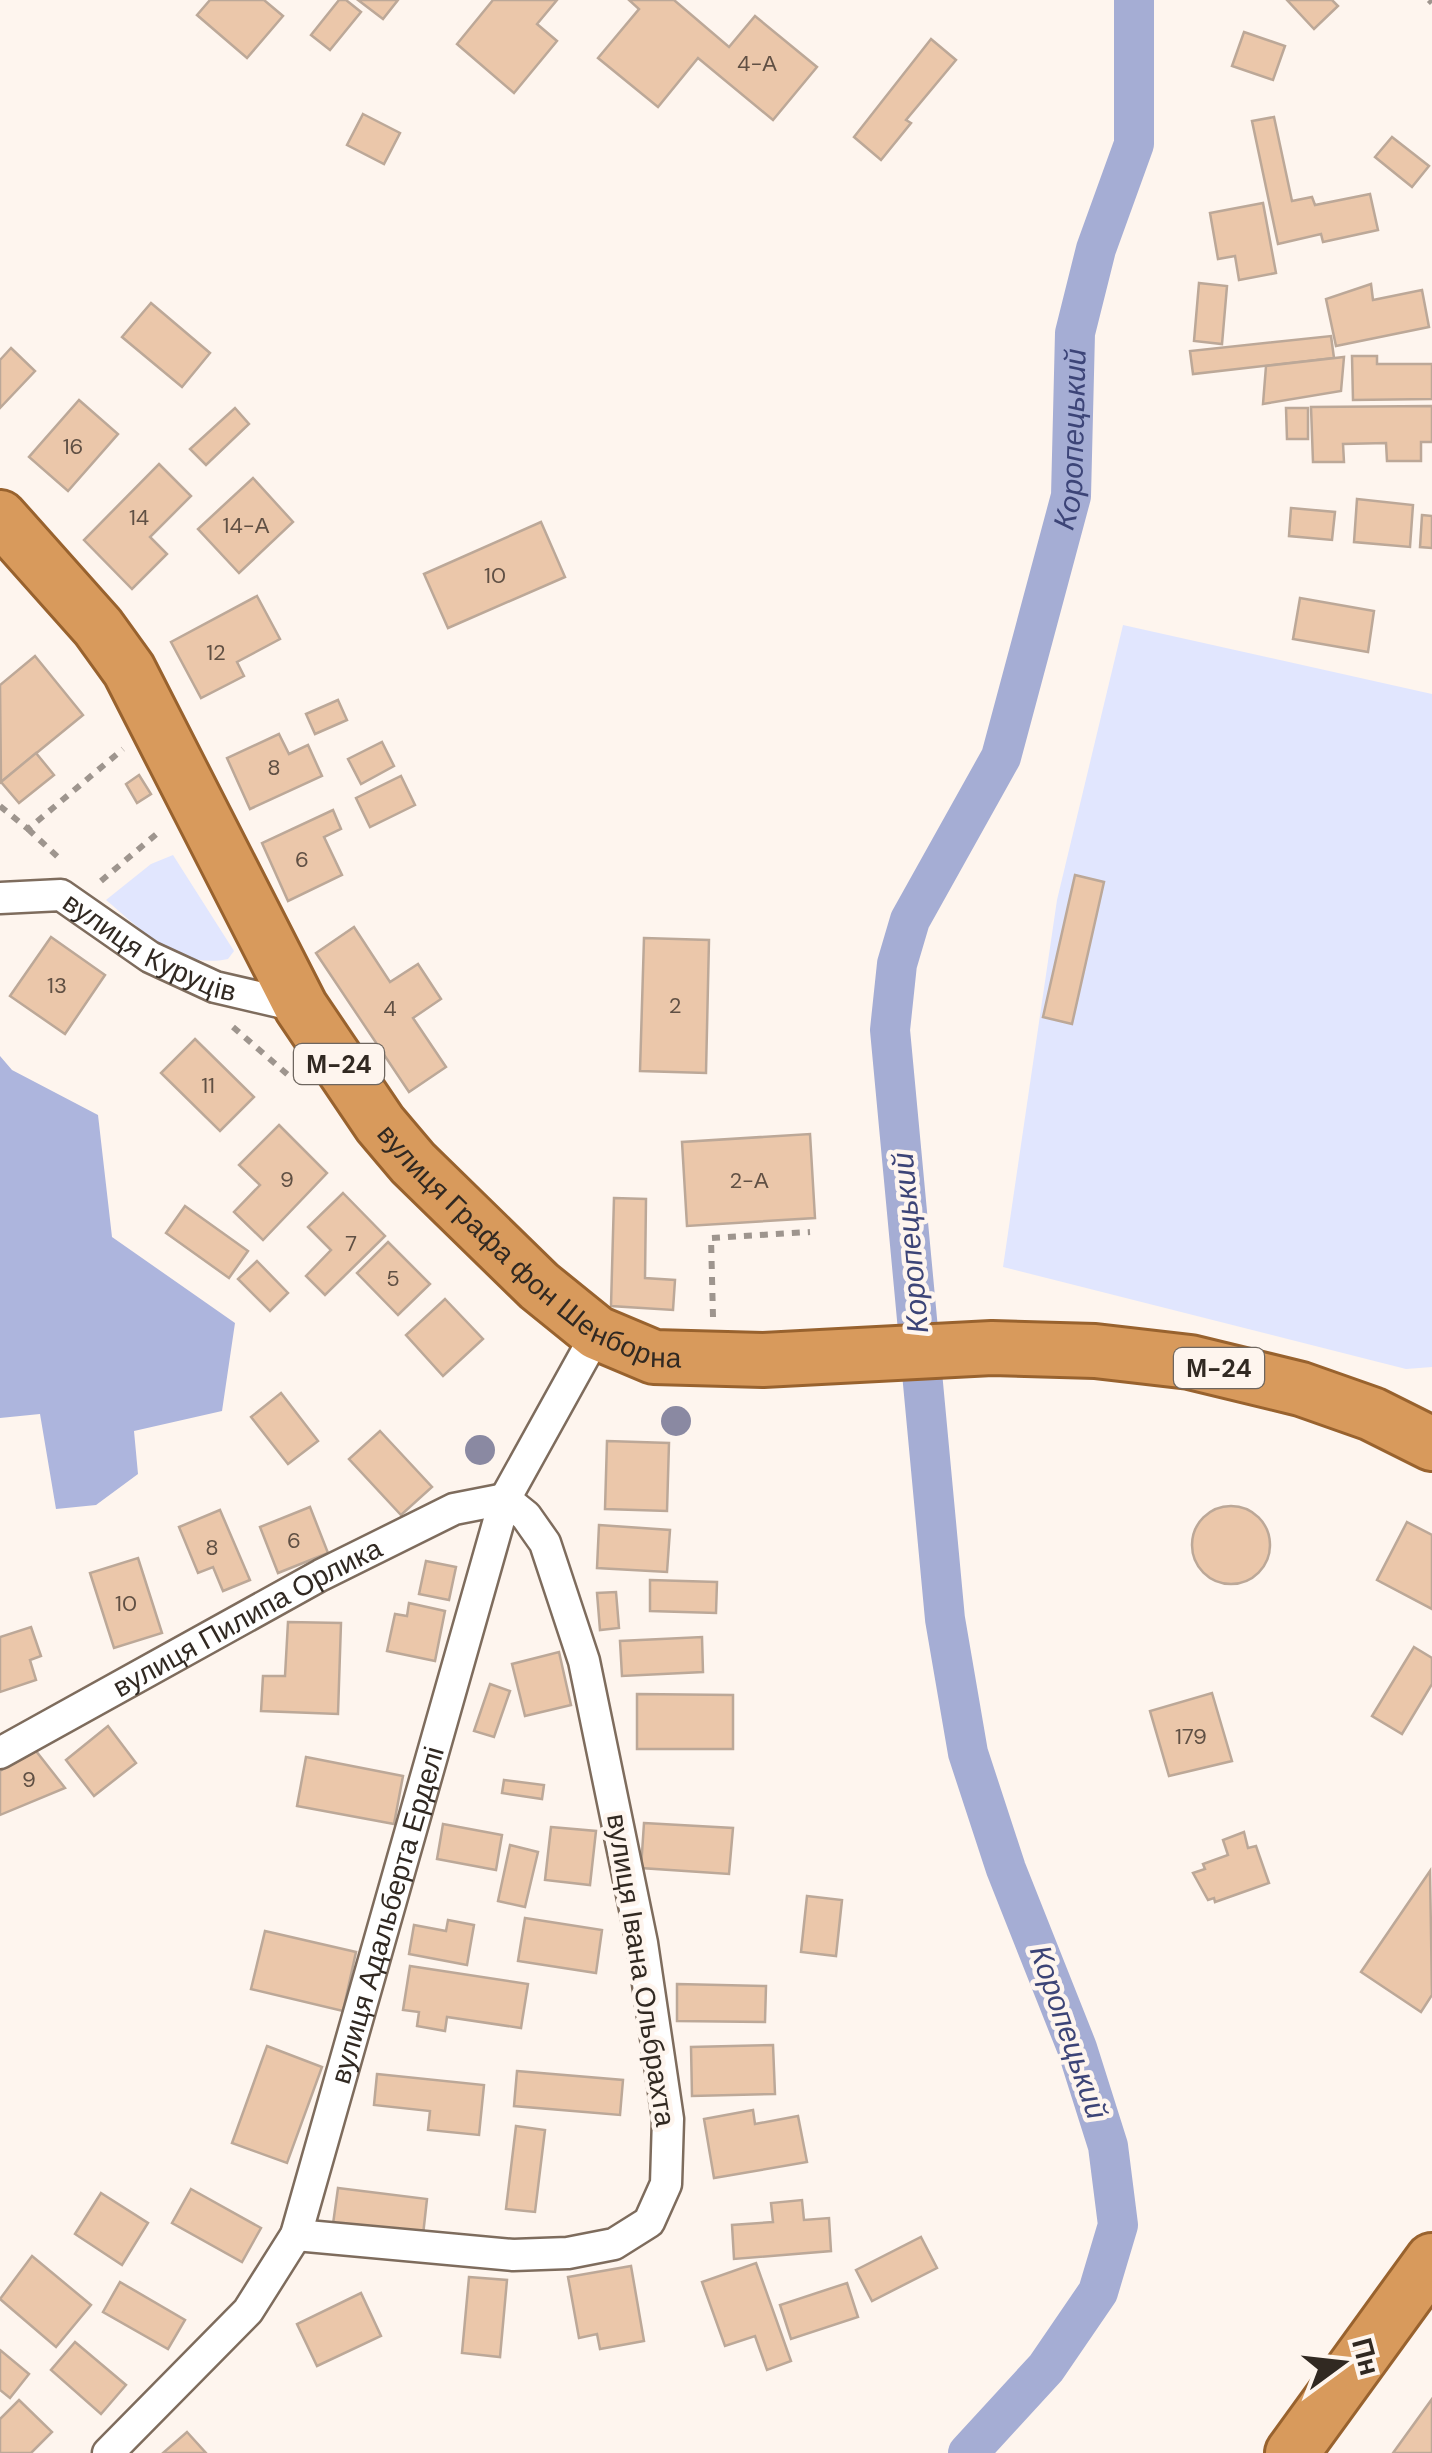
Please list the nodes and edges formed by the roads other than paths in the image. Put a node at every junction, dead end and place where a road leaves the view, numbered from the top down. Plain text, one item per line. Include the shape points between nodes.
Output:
1 (0, 517) edge
2 (0, 898) edge
3 (301, 1007) junction
4 (597, 1333) junction
5 (1432, 1444) edge
6 (505, 1499) junction
7 (0, 1753) edge
8 (296, 2234) junction
9 (1432, 2260) edge
10 (108, 2453) edge
11 (1292, 2453) edge

1 - 3 highway, вулиця Графа фон Шенборна / М-24 via 128,670
2 - 3 street, вулиця Куруців via 62,895 150,958 215,987
3 - 4 highway, вулиця Графа фон Шенборна / М-24 via 413,1163 538,1286
4 - 5 highway, вулиця Графа фон Шенборна / М-24 via 654,1356 1094,1352 1244,1373 1372,1414
4 - 6 street, вулиця Адальберта Ерделі
6 - 7 street, вулиця Пилипа Орлика via 454,1509 321,1575
6 - 8 street, вулиця Адальберта Ерделі
6 - 8 street, вулиця Івана Ольбрахта via 545,1543 584,1661 642,1943 668,2118 666,2184 648,2222 614,2244 568,2253
8 - 10 street, вулиця Адальберта Ерделі via 248,2311
9 - 11 highway

